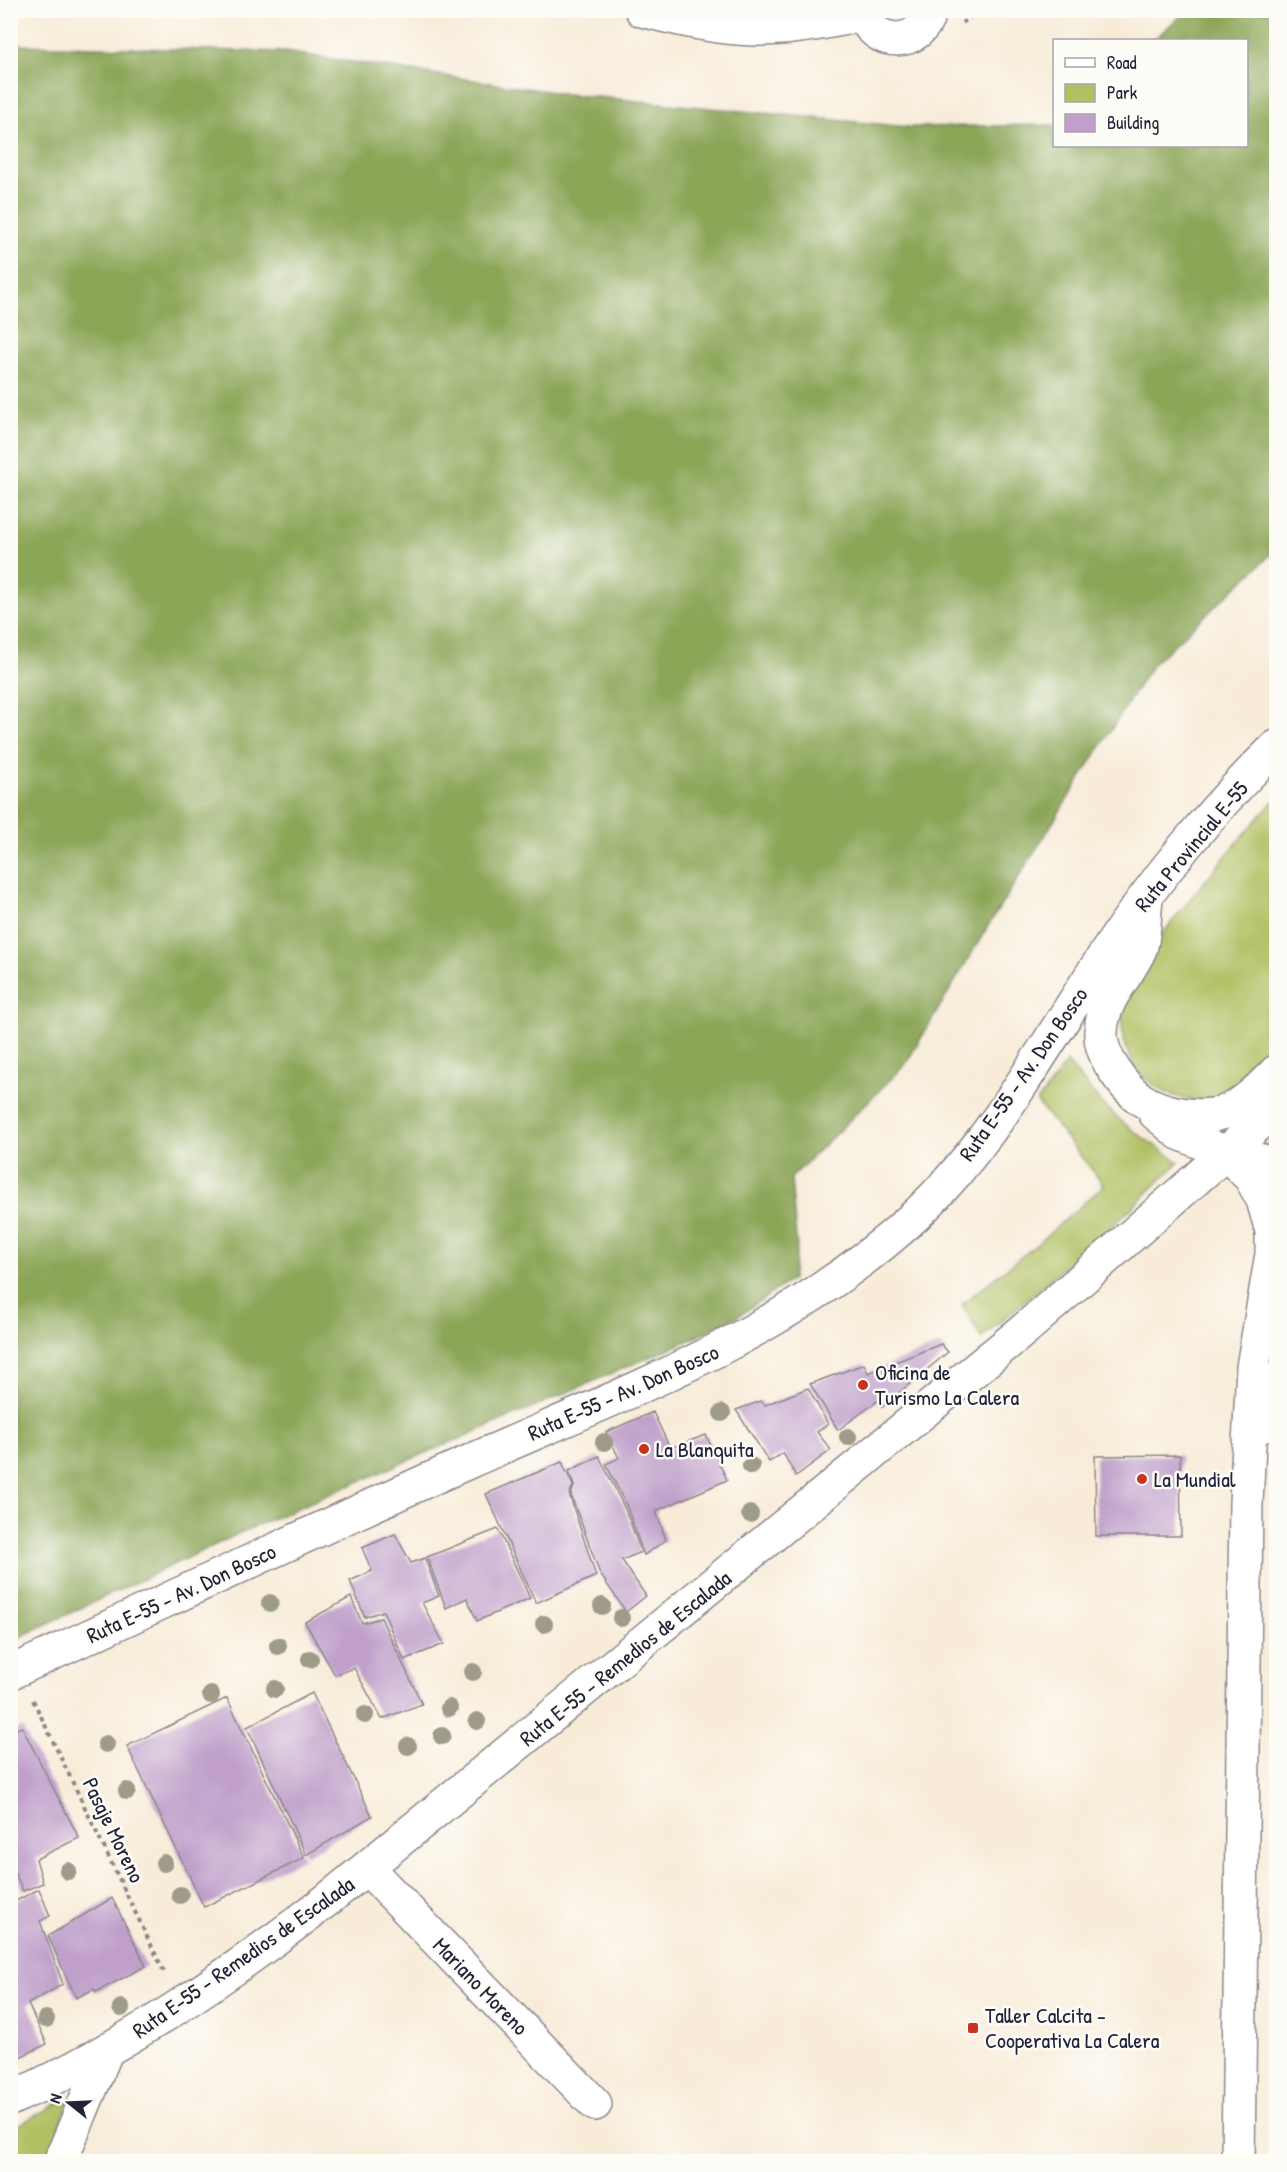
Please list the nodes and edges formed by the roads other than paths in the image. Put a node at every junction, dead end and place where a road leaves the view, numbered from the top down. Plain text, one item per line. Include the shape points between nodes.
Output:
1 (642, 10) edge
2 (930, 10) edge
3 (862, 13) edge
4 (1275, 750) edge
5 (1146, 897) junction
6 (1109, 949) joint
7 (1276, 1072) edge
8 (1142, 1100) junction
9 (1276, 1109) edge
10 (1216, 1161) junction
11 (1276, 1164) edge
12 (1276, 1381) edge
13 (1251, 1455) junction
14 (14, 1671) edge
15 (368, 1869) junction
16 (106, 2052) junction
17 (10, 2098) edge
18 (595, 2104) dead end
19 (60, 2162) edge
20 (1238, 2162) edge

1 - 3 main road via 737,28 763,29 812,25
2 - 3 main road via 922,28 902,40 879,36
4 - 5 main road, Ruta Provincial E-55 via 1229,797
5 - 6 main road, Ruta Provincial E-55
5 - 8 main road via 1140,948 1108,1000 1100,1035 1115,1070
6 - 14 main road, Ruta E-55 - Av. Don Bosco via 1013,1097 964,1161 921,1210 877,1251 826,1287 740,1339 683,1367 303,1536
7 - 8 main road via 1236,1106 1209,1116 1189,1115
8 - 10 main road
9 - 10 main road
10 - 11 main road
10 - 13 main road via 1251,1178 1263,1200 1272,1231 1270,1276 1253,1367
10 - 15 main road, Ruta E-55 - Remedios de Escalada via 1025,1329
12 - 13 main road
13 - 20 main road via 1246,1503
15 - 16 main road, Ruta E-55 - Remedios de Escalada via 272,1943
15 - 18 main road, Mariano Moreno
16 - 17 main road, Ruta E-55 - Remedios de Escalada
16 - 19 main road

